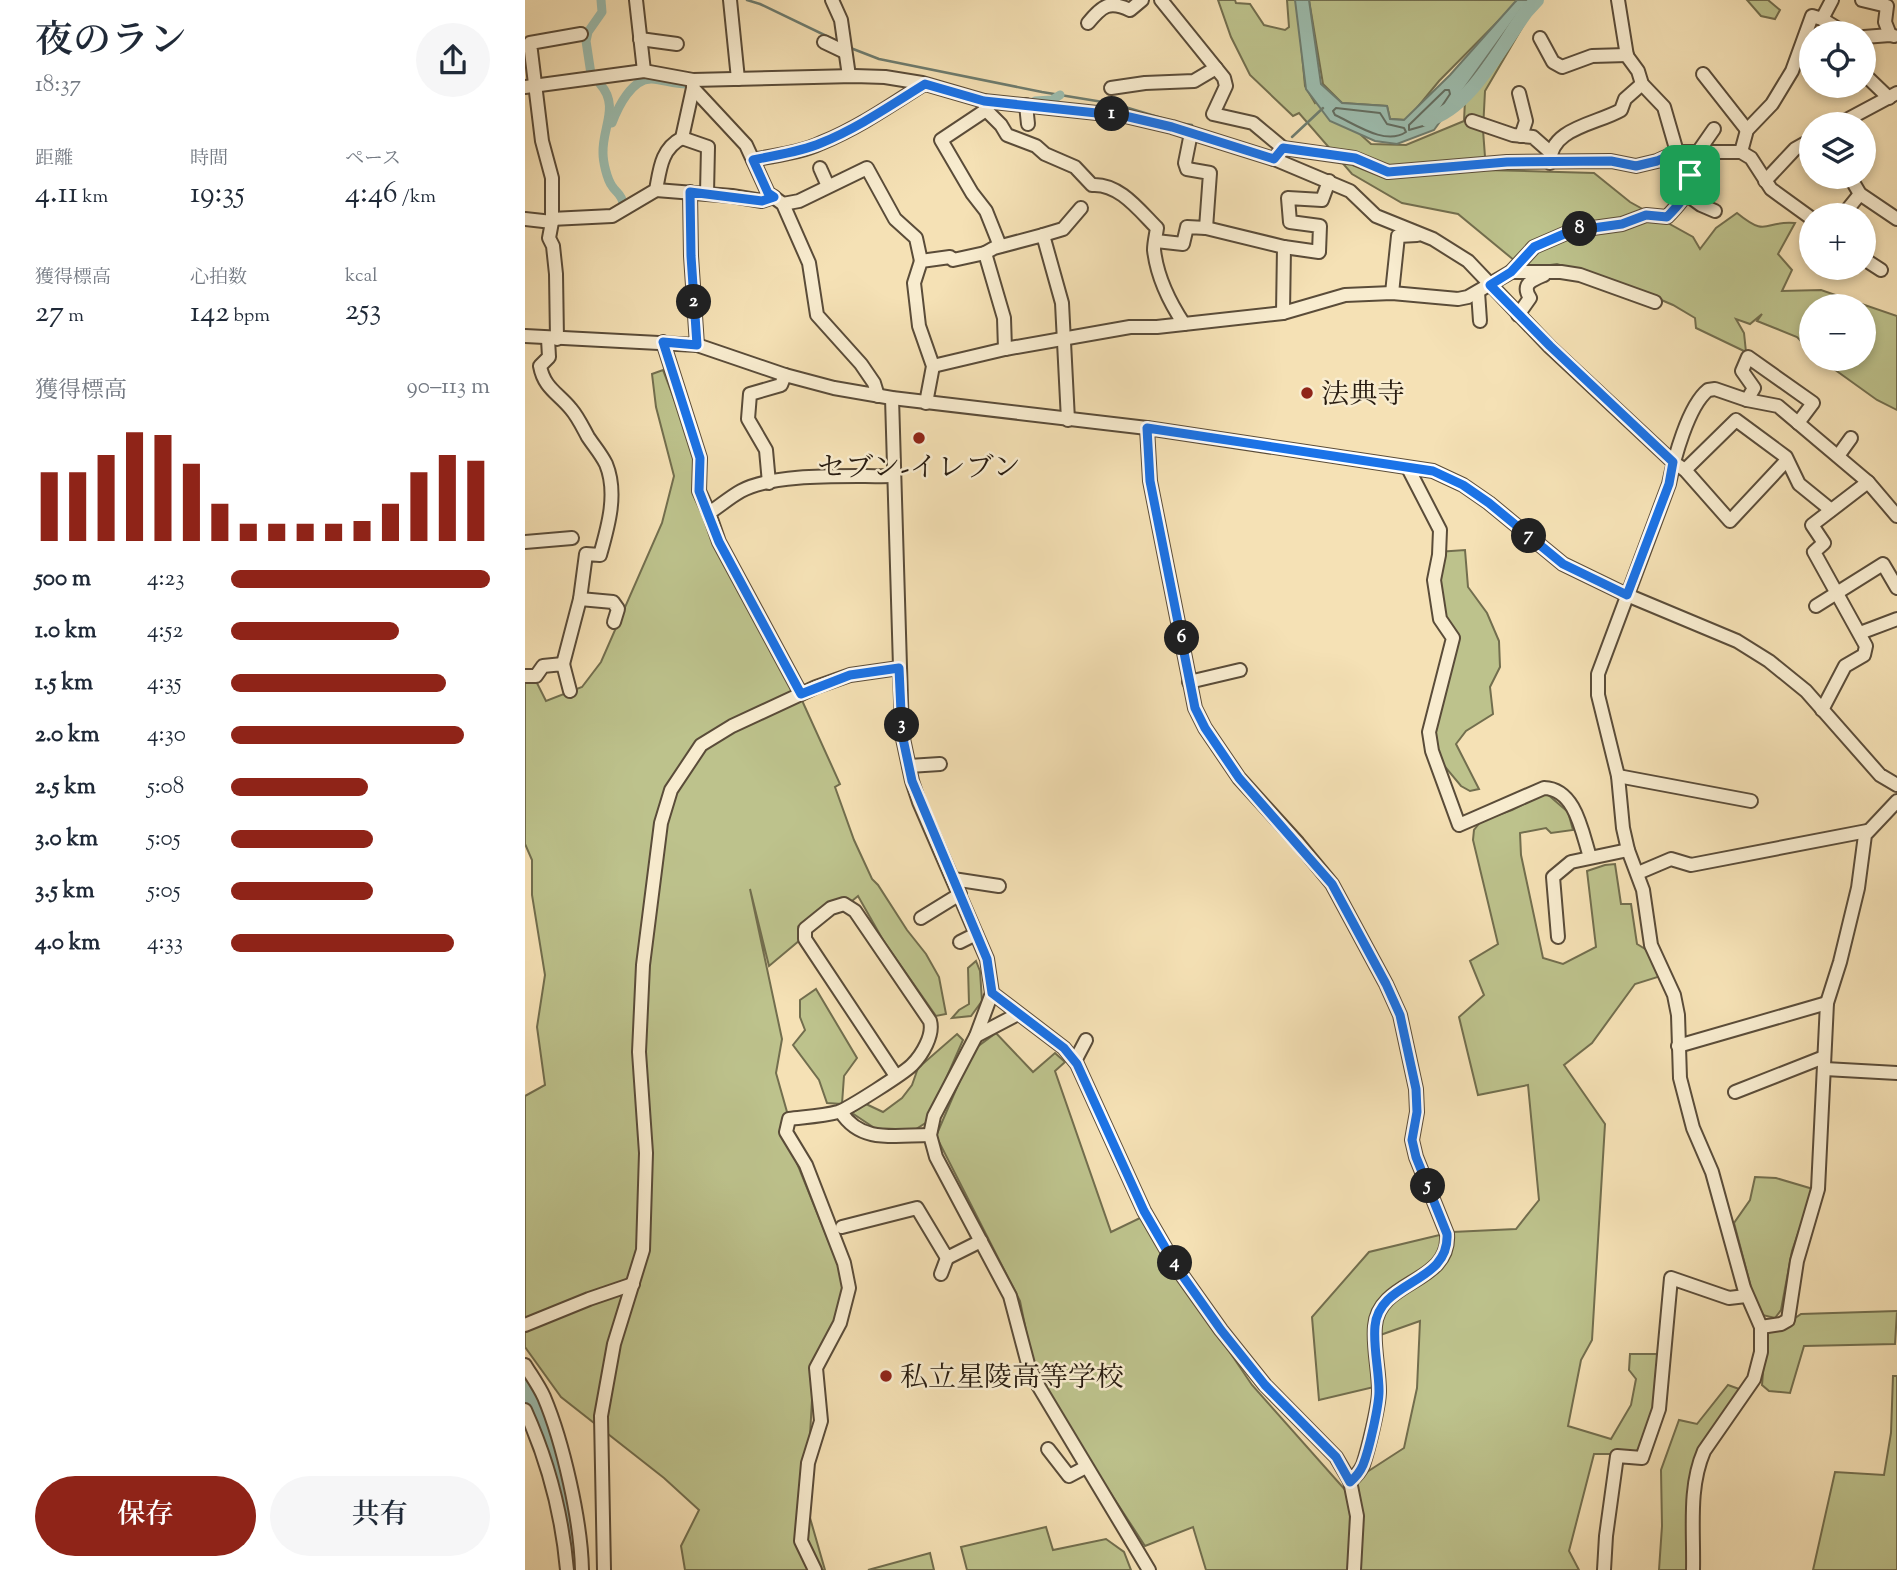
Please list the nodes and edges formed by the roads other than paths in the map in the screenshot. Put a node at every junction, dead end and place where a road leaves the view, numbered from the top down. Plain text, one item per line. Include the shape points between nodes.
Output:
1 (636, 0) edge
2 (730, 0) edge
3 (832, 0) edge
4 (1142, 0) edge
5 (1161, 0) edge
6 (1618, 0) edge
7 (1832, 0) edge
8 (1862, 0) edge
9 (1822, 19) junction
10 (1825, 21) edge
11 (1088, 23) dead end
12 (582, 34) dead end
13 (1893, 36) edge
14 (1540, 38) dead end
15 (640, 39) junction
16 (824, 42) dead end
17 (677, 44) dead end
18 (845, 47) junction
19 (1627, 55) junction
20 (1216, 68) junction
21 (644, 71) junction
22 (1703, 74) dead end
23 (849, 76) junction
24 (738, 79) junction
25 (1876, 83) edge
26 (693, 84) junction
27 (925, 84) junction
28 (1642, 84) junction
29 (530, 85) edge
30 (1111, 88) dead end
31 (1519, 93) dead end
32 (1893, 95) edge
33 (1026, 105) junction
34 (985, 106) junction
35 (1861, 112) edge
36 (1472, 121) dead end
37 (1028, 124) dead end
38 (1714, 129) dead end
39 (1747, 130) junction
40 (1191, 133) junction
41 (1521, 136) junction
42 (682, 138) junction
43 (1799, 147) edge
44 (1283, 148) junction
45 (1688, 152) junction
46 (1741, 152) junction
47 (1550, 157) junction
48 (1274, 159) junction
49 (753, 160) junction
50 (820, 168) dead end
51 (1329, 181) junction
52 (1765, 181) junction
53 (828, 187) junction
54 (1857, 189) edge
55 (656, 190) junction
56 (690, 192) junction
57 (706, 193) junction
58 (1686, 194) junction
59 (1860, 194) junction
60 (779, 201) junction
61 (1853, 203) edge
62 (1081, 208) dead end
63 (1799, 209) edge
64 (1715, 211) dead end
65 (525, 219) edge
66 (1897, 219) edge
67 (551, 220) junction
68 (1206, 228) junction
69 (1420, 233) junction
70 (1043, 235) junction
71 (1156, 241) junction
72 (1000, 246) junction
73 (1284, 247) junction
74 (985, 253) junction
75 (921, 261) junction
76 (1876, 267) edge
77 (1881, 270) dead end
78 (1511, 272) junction
79 (1552, 272) junction
80 (1490, 285) junction
81 (1392, 292) junction
82 (1478, 292) junction
83 (1655, 302) dead end
84 (1283, 313) junction
85 (1518, 315) junction
86 (1480, 321) dead end
87 (1184, 324) junction
88 (525, 336) edge
89 (1064, 338) junction
90 (553, 339) junction
91 (663, 342) junction
92 (697, 345) junction
93 (1005, 349) junction
94 (933, 366) junction
95 (785, 375) junction
96 (878, 396) junction
97 (892, 398) junction
98 (1747, 400) junction
99 (926, 403) junction
100 (1068, 420) junction
101 (1798, 423) junction
102 (1147, 428) junction
103 (1851, 438) dead end
104 (1838, 456) junction
105 (1786, 461) junction
106 (1673, 462) junction
107 (1408, 468) junction
108 (1685, 470) junction
109 (893, 476) junction
110 (769, 482) junction
111 (1868, 482) junction
112 (1831, 510) junction
113 (709, 513) junction
114 (1897, 516) edge
115 (572, 538) dead end
116 (525, 542) edge
117 (1896, 584) edge
118 (1837, 594) junction
119 (1627, 595) junction
120 (580, 599) junction
121 (1816, 606) dead end
122 (1897, 619) edge
123 (614, 622) dead end
124 (1860, 634) junction
125 (563, 664) junction
126 (899, 668) junction
127 (1240, 670) dead end
128 (525, 676) edge
129 (1189, 682) junction
130 (570, 691) dead end
131 (801, 694) junction
132 (1822, 710) junction
133 (940, 764) dead end
134 (909, 766) junction
135 (1618, 776) junction
136 (1897, 785) edge
137 (1751, 801) dead end
138 (1897, 801) edge
139 (1867, 831) junction
140 (1628, 850) junction
141 (1590, 858) junction
142 (1638, 873) junction
143 (953, 879) junction
144 (999, 886) dead end
145 (960, 894) junction
146 (921, 918) dead end
147 (976, 934) junction
148 (1558, 937) dead end
149 (960, 942) dead end
150 (992, 993) junction
151 (1827, 1003) junction
152 (1018, 1014) junction
153 (976, 1036) junction
154 (1086, 1040) dead end
155 (1678, 1046) junction
156 (1075, 1061) junction
157 (1824, 1063) junction
158 (1897, 1073) edge
159 (896, 1076) junction
160 (1735, 1092) dead end
161 (841, 1112) junction
162 (930, 1135) junction
163 (842, 1227) dead end
164 (981, 1241) junction
165 (947, 1258) junction
166 (941, 1274) dead end
167 (633, 1284) junction
168 (1747, 1296) junction
169 (525, 1325) edge
170 (1761, 1327) junction
171 (525, 1365) edge
172 (525, 1410) edge
173 (1048, 1449) dead end
174 (1086, 1467) junction
175 (1350, 1482) junction
176 (567, 1570) edge
177 (582, 1570) edge
178 (604, 1570) edge
179 (814, 1570) edge
180 (1149, 1570) edge
181 (1354, 1570) edge
182 (1604, 1570) edge
183 (1693, 1570) edge

1 - 15 street
2 - 24 street
3 - 18 street
4 - 11 street via 1130,10 1121,2 1104,2
5 - 20 street
6 - 19 street
7 - 9 street
8 - 13 street via 1887,6 1885,22
9 - 10 street
9 - 39 street via 1812,16 1792,71 1772,104
12 - 29 street via 530,43
14 - 19 street via 1553,62 1562,67 1592,56
15 - 17 street
15 - 21 street
16 - 18 street
18 - 23 street
19 - 28 street
20 - 30 street via 1194,81
20 - 44 street via 1226,86 1213,114 1253,123
21 - 26 street
21 - 29 street
22 - 39 street
23 - 24 street
23 - 27 street
24 - 26 street
25 - 32 street
26 - 42 street
26 - 49 street via 746,145
27 - 34 street
27 - 49 street via 820,144
28 - 45 street via 1664,107
28 - 47 street via 1625,99 1621,110 1573,130 1554,145
29 - 67 street via 552,178
31 - 41 street via 1526,121
32 - 35 street
33 - 34 street
33 - 37 street
33 - 40 street via 1125,116
34 - 71 street via 1007,135 1075,167 1092,185 1103,184 1123,195 1157,228
34 - 72 street via 941,140 986,211
36 - 41 street
38 - 45 street
39 - 46 street
40 - 48 street
40 - 68 street via 1187,169 1210,173
41 - 47 street via 1532,137
42 - 55 street via 670,144
42 - 57 street via 708,147
43 - 52 street
44 - 47 street via 1355,158 1388,172
44 - 48 street
45 - 46 street
45 - 47 street via 1636,166
45 - 58 street via 1691,183
46 - 52 street via 1751,158
48 - 51 street
49 - 60 street via 768,193
50 - 53 street
51 - 69 street via 1350,191 1375,216
51 - 73 street via 1322,200 1288,198 1290,222 1320,226 1319,253
52 - 63 street
53 - 60 street via 799,201
53 - 75 street via 867,168 895,219 916,238
54 - 59 street
55 - 56 street
55 - 67 street via 612,216
56 - 57 street
56 - 92 street
57 - 60 street
58 - 64 street
58 - 78 street via 1667,217 1646,215 1622,224 1571,231 1534,247
59 - 61 street
59 - 66 street
60 - 96 street via 809,263 817,315 861,365
62 - 70 street via 1063,229
65 - 67 street
67 - 90 street via 549,238 556,274
68 - 71 street via 1187,227 1183,244
68 - 73 street
69 - 80 street via 1468,261
69 - 81 street via 1398,236
70 - 72 street
70 - 89 street via 1062,303
71 - 87 street via 1164,287
72 - 74 street
73 - 84 street
74 - 75 street
74 - 93 street via 1004,317
75 - 94 street via 914,283 919,327
76 - 77 street
78 - 79 street
78 - 80 street
79 - 83 street via 1580,275
79 - 85 street via 1526,286 1530,298
80 - 82 street
80 - 85 street
81 - 82 street via 1458,299
81 - 84 street via 1346,295
82 - 86 street
84 - 87 street
85 - 106 street
87 - 89 street
88 - 90 street
89 - 93 street
89 - 100 street
90 - 91 street
90 - 120 street via 549,358 540,366 542,377 571,408 600,452 611,495 600,555 586,554
91 - 92 street
91 - 113 street via 700,458 699,491
92 - 95 street
93 - 94 street
94 - 99 street
95 - 96 street
95 - 110 street via 781,385 750,394 748,419 766,450
96 - 97 street
97 - 99 street
97 - 109 street
98 - 101 street via 1778,406
98 - 101 street via 1754,388 1742,371 1748,357 1812,403
98 - 106 street via 1708,390 1696,405
99 - 100 street
100 - 102 street
101 - 104 street
102 - 107 street
102 - 129 street via 1150,481
103 - 104 street
104 - 111 street
105 - 108 street via 1736,420
105 - 108 street via 1730,521
105 - 112 street via 1799,484
106 - 108 street
106 - 119 street
107 - 119 street via 1433,471 1463,485 1563,564
107 - 141 street via 1440,530 1434,580 1440,619 1453,638 1429,732 1459,825 1552,788 1571,802
109 - 110 street
109 - 126 street
110 - 113 street via 742,490
111 - 112 street
111 - 114 street
112 - 118 street via 1812,525 1824,543 1814,552
113 - 131 street via 719,542
115 - 116 street
117 - 118 street via 1883,564
118 - 121 street
118 - 124 street
119 - 132 street via 1737,641 1787,675
119 - 135 street via 1598,674 1598,695
120 - 123 street via 613,601 618,609
120 - 125 street
122 - 124 street
124 - 132 street via 1866,646 1864,655 1845,666
125 - 128 street via 543,666 536,676
125 - 130 street
126 - 131 street via 850,675
126 - 134 street via 902,734
127 - 129 street
129 - 175 street via 1205,728 1245,786 1332,884 1386,984 1400,1015 1416,1089 1412,1140 1416,1157 1447,1234 1448,1246 1438,1265 1390,1297 1379,1312 1374,1325 1379,1394 1363,1464
131 - 167 street via 731,726 701,746 671,790 661,823 643,965 639,1052 646,1153 643,1250
132 - 136 street via 1880,775
133 - 134 street
134 - 143 street via 919,802
135 - 137 street
135 - 140 street
138 - 139 street
139 - 142 street via 1691,864 1671,859
139 - 151 street via 1858,888
140 - 141 street
140 - 142 street
141 - 148 street via 1571,862 1553,877
142 - 155 street via 1651,945 1674,995
143 - 144 street
143 - 145 street
145 - 146 street
145 - 147 street
147 - 149 street
147 - 150 street via 989,967
150 - 152 street
150 - 153 street
151 - 155 street
151 - 157 street
152 - 153 street
152 - 156 street
153 - 162 street via 934,1116
154 - 156 street
155 - 168 street via 1680,1078 1693,1128 1712,1172
156 - 175 street via 1144,1211 1177,1268 1265,1385 1336,1457
157 - 158 street
157 - 160 street
157 - 170 street via 1818,1189 1797,1261 1789,1321
159 - 159 street via 805,939 805,929 831,908 844,904 855,911 930,1021 928,1041 912,1065
159 - 161 street
161 - 162 street via 848,1124 865,1134
161 - 179 street via 789,1119 786,1132 806,1165 844,1263 849,1289 840,1324 816,1368 821,1421 808,1463 801,1541
162 - 164 street via 936,1157
163 - 165 street via 917,1208
164 - 165 street
164 - 174 street via 1010,1296 1039,1387
165 - 166 street
167 - 169 street
167 - 178 street via 614,1344 601,1416
168 - 170 street
168 - 182 street via 1729,1298 1671,1278 1659,1409 1642,1458 1617,1456
170 - 183 street via 1754,1379 1699,1463 1693,1487
171 - 177 street via 555,1432 578,1523
172 - 176 street via 550,1475
173 - 174 street via 1069,1476
174 - 180 street
175 - 181 street via 1357,1516

